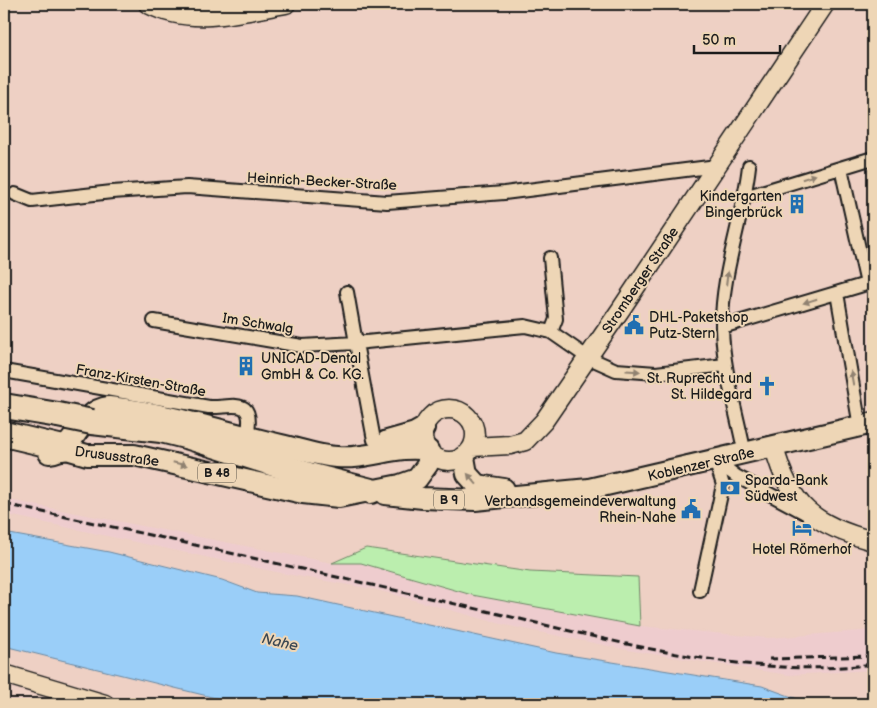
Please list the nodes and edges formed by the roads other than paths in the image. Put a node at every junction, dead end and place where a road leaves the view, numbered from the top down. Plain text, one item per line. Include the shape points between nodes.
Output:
1 (148, 4) edge
2 (286, 4) edge
3 (825, 4) edge
4 (873, 158) edge
5 (716, 166) junction
6 (749, 166) dead end
7 (841, 168) junction
8 (15, 194) dead end
9 (745, 196) junction
10 (550, 258) dead end
11 (870, 283) edge
12 (347, 292) dead end
13 (837, 292) junction
14 (154, 321) dead end
15 (722, 326) junction
16 (551, 332) junction
17 (357, 342) junction
18 (587, 357) junction
19 (724, 365) junction
20 (4, 371) edge
21 (4, 406) edge
22 (867, 425) edge
23 (424, 428) junction
24 (474, 428) junction
25 (536, 430) junction
26 (4, 434) edge
27 (374, 440) dead end
28 (744, 445) dead end
29 (4, 446) edge
30 (244, 446) junction
31 (774, 447) junction
32 (63, 448) junction
33 (428, 450) junction
34 (468, 452) junction
35 (356, 457) junction
36 (715, 460) junction
37 (371, 491) junction
38 (527, 496) junction
39 (813, 517) junction
40 (873, 541) edge
41 (700, 591) dead end
42 (4, 674) edge
43 (105, 704) edge

1 - 2 main road via 172,14 200,17
3 - 5 main road, Stromberger Straße
4 - 7 street
5 - 8 street, Heinrich-Becker-Straße via 504,193 387,202 187,187 32,201
5 - 18 main road, Stromberger Straße
6 - 9 street
9 -> 7 street
7 - 11 street
15 -> 9 street via 727,273
10 - 16 street via 556,319
11 - 13 street
12 - 17 street
13 -> 15 street
22 -> 13 street
14 - 17 street, Im Schwalg via 302,346
15 - 19 street
16 - 17 street, Im Schwalg via 525,326
16 - 18 street, Im Schwalg
17 - 27 street
18 -> 19 street, Im Schwalg via 616,370 656,373
18 - 25 main road, Stromberger Straße
19 - 28 street
20 - 30 street, Franz-Kirsten-Straße via 209,407 237,405 245,410 248,417
21 - 30 highway, B 9, bridge
22 - 31 main road, Koblenzer Straße / B 9
23 - 24 main road via 430,417 446,409 464,413
23 - 33 main road via 424,442
23 - 35 main road via 379,444
24 - 25 main road via 486,433 510,435
24 - 34 main road via 475,436
25 - 34 main road, Stromberger Straße via 525,441 516,444
26 - 32 highway
29 - 32 main road, Drususstraße / B 48 via 46,453
30 - 32 main road via 216,427 109,407 90,414
30 - 35 main road
30 - 37 highway, B 9
31 - 36 main road, Koblenzer Straße / B 9
31 - 39 main road via 787,484
32 -> 37 main road, Drususstraße / B 48 via 87,455 134,455 321,496 339,497
33 - 34 main road via 441,460 457,460
33 - 35 main road via 405,448
33 - 37 main road via 428,464 418,479
38 -> 34 main road via 514,490 477,485 467,474
36 - 38 main road, Koblenzer Straße / B 9 via 590,490
36 - 39 street via 736,476
36 - 41 street via 723,485
37 - 38 main road, Drususstraße / B 9 via 449,500
39 - 40 main road
42 - 43 main road

